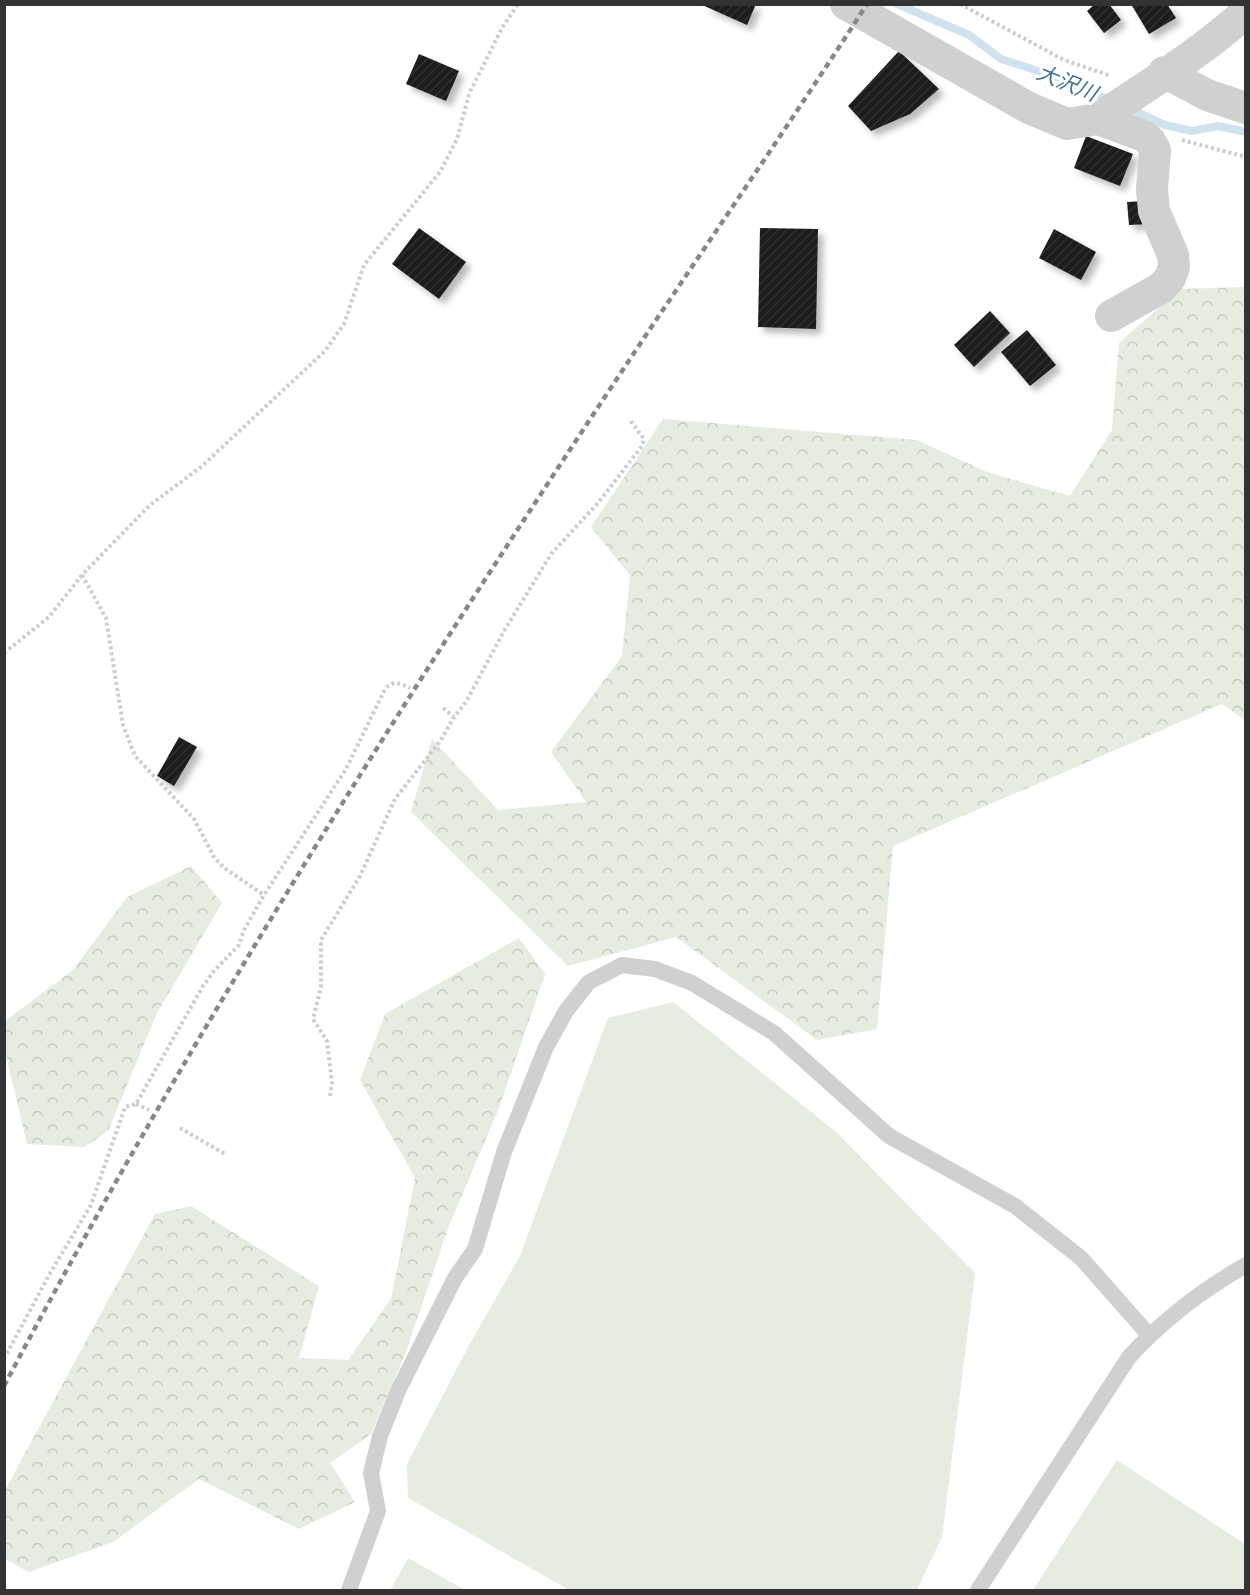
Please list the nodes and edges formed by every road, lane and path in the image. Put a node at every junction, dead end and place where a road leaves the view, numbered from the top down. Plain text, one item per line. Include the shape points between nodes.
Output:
1 (518, 4) edge
2 (846, 4) edge
3 (960, 4) edge
4 (1245, 12) edge
5 (1153, 80) junction
6 (1245, 108) edge
7 (1098, 119) junction
8 (1150, 141) junction
9 (1245, 157) edge
10 (1111, 316) dead end
11 (630, 420) dead end
12 (82, 575) junction
13 (4, 652) edge
14 (410, 688) dead end
15 (443, 708) dead end
16 (454, 717) junction
17 (264, 896) junction
18 (330, 1096) dead end
19 (136, 1104) junction
20 (149, 1110) dead end
21 (180, 1128) dead end
22 (225, 1154) dead end
23 (1245, 1265) edge
24 (1149, 1335) junction
25 (4, 1359) edge
26 (349, 1590) edge
27 (978, 1590) edge

1 - 12 path via 469,94 457,139 440,172 364,265 344,324 326,351 201,467 150,505
2 - 7 street via 1029,108 1067,124
3 - 5 path via 1064,60
4 - 5 street via 1213,42
5 - 6 street
5 - 7 street
7 - 8 street
8 - 9 path via 1161,135
8 - 10 street via 1155,150 1154,211 1173,255 1174,267 1161,288
11 - 16 path via 644,439 642,447 551,554
12 - 13 path via 45,622
12 - 17 path via 106,618 123,725 135,756 194,819 222,867
14 - 17 path via 398,682 385,689 336,787
15 - 16 path
16 - 18 path via 395,799 360,876 321,940 321,987 313,1019 327,1041
17 - 19 path via 239,945 203,986
19 - 20 path
19 - 25 path via 125,1107 120,1116 91,1205
21 - 22 path
23 - 24 lane via 1209,1286
24 - 26 lane via 1081,1258 1015,1206 888,1136 774,1033 692,983 655,969 622,965 589,981 546,1047 504,1152 475,1249 455,1278 398,1391 380,1436 371,1473 378,1511
24 - 27 lane via 1129,1357

